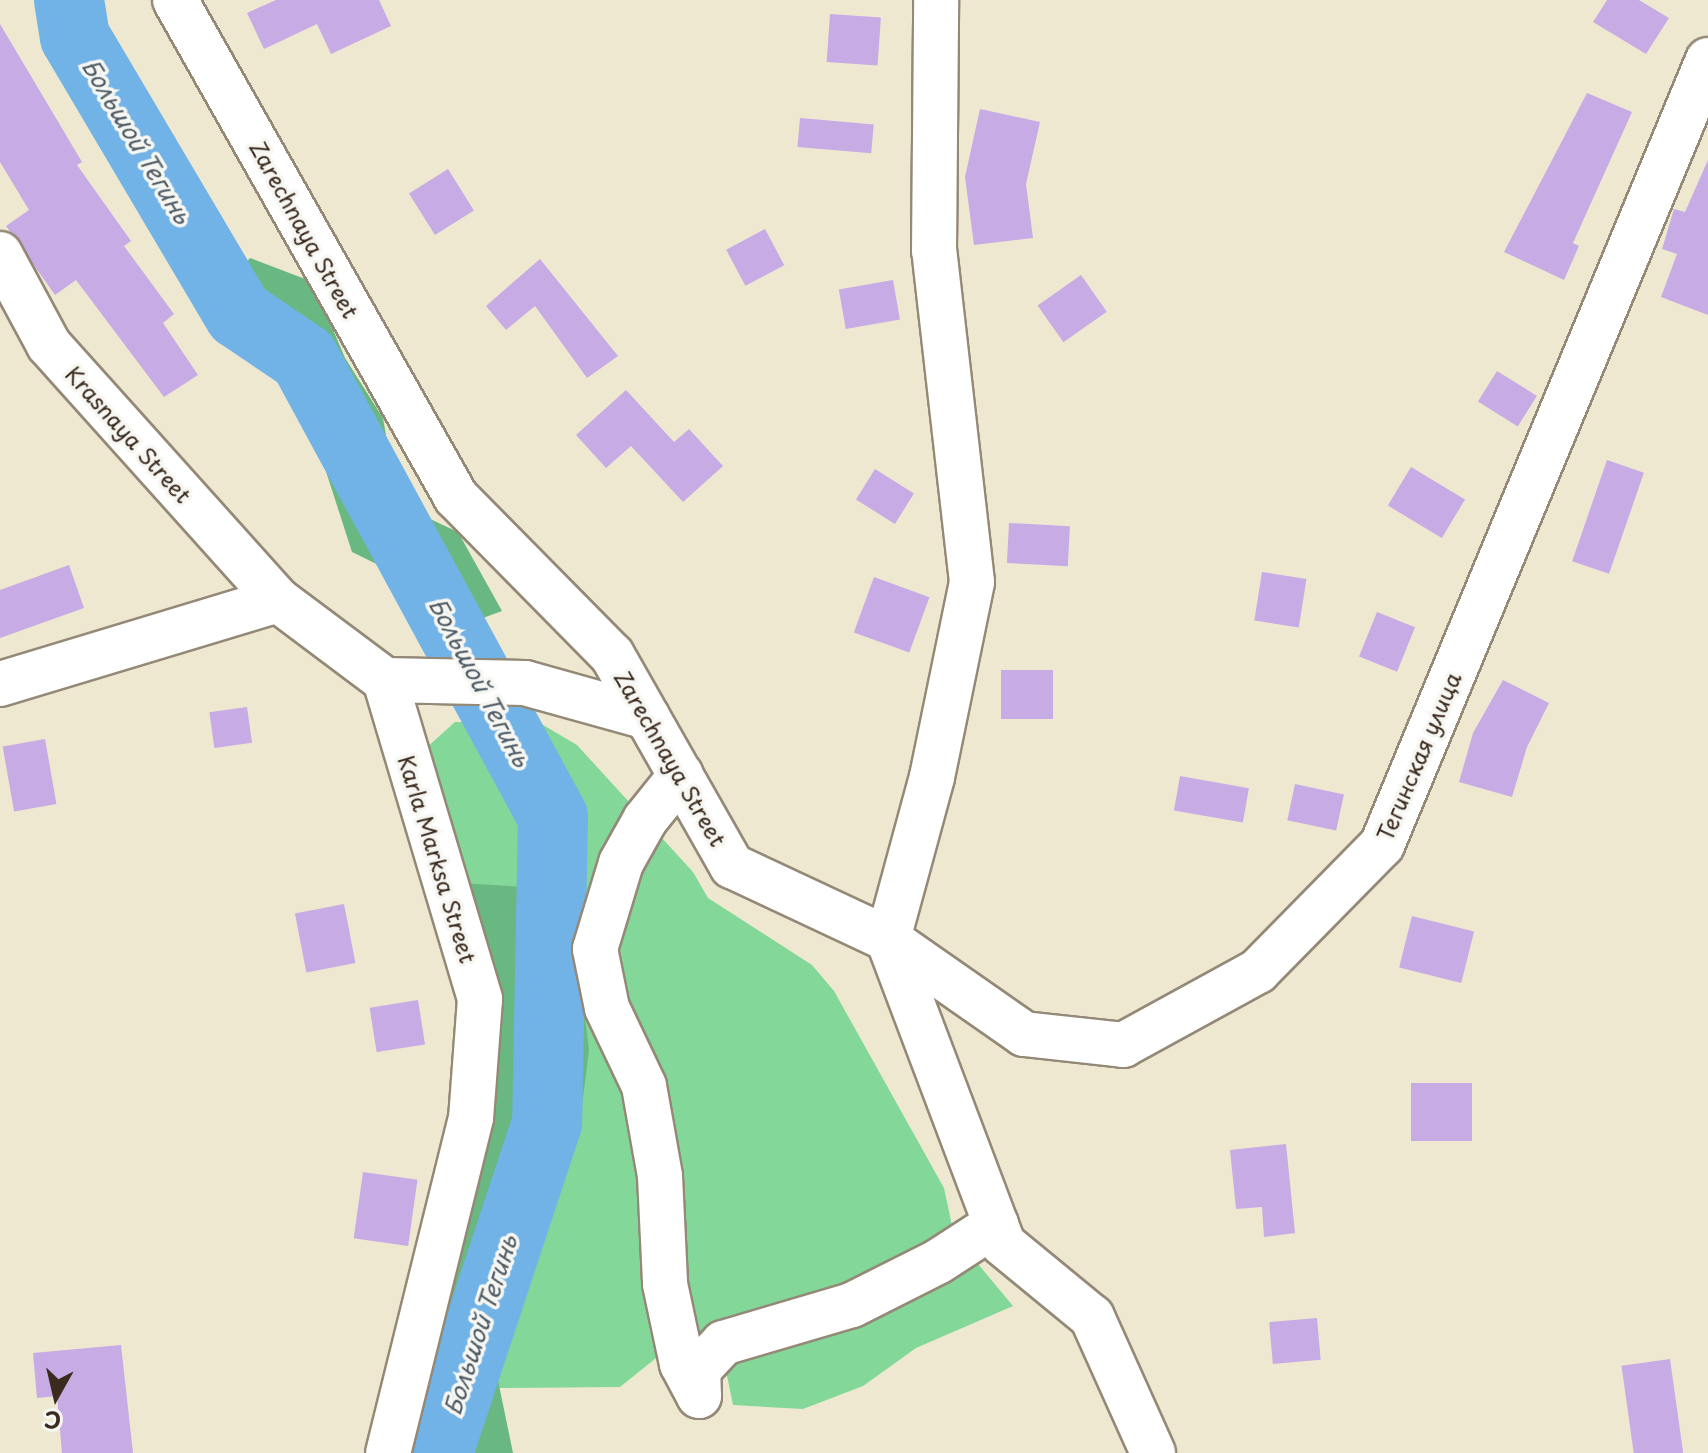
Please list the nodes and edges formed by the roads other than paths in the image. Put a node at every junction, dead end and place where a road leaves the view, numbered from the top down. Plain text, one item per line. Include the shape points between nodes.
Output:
1 (175, 0) edge
2 (936, 0) edge
3 (1708, 60) edge
4 (0, 254) edge
5 (278, 600) junction
6 (385, 680) junction
7 (0, 684) edge
8 (647, 717) junction
9 (681, 775) junction
10 (888, 939) junction
11 (996, 1224) junction
12 (388, 1453) edge
13 (1153, 1453) edge

1 - 8 street, Zarechnaya Street via 456,497 612,655
2 - 10 street via 934,251 972,582 932,777
3 - 10 street, Тегинская улица via 1382,845 1258,971 1123,1045 1024,1034
4 - 5 street, Krasnaya Street via 49,345
5 - 6 street
5 - 7 street
6 - 8 street via 525,683
6 - 12 street, Karla Marksa Street via 480,999 471,1118
8 - 9 street, Zarechnaya Street
9 - 10 street, Zarechnaya Street via 732,866
9 - 11 street via 645,820 621,863 595,949 607,1008 644,1086 660,1176 665,1284 682,1364 699,1396 698,1370 723,1343 852,1305 939,1261
10 - 11 street
11 - 13 street via 1003,1244 1092,1317

